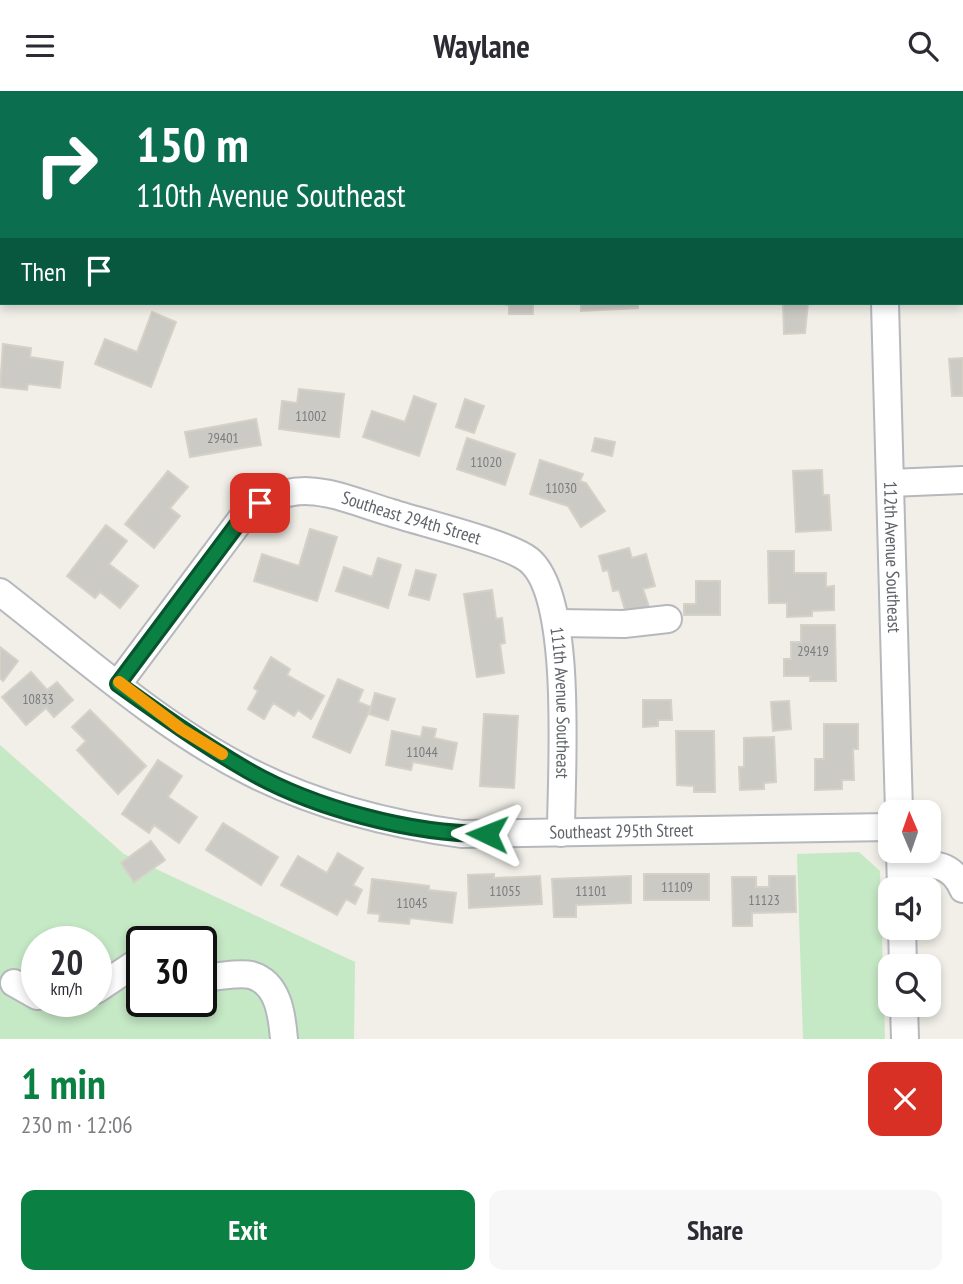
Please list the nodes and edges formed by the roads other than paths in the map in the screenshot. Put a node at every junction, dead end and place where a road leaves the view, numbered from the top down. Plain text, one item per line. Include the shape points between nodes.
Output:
1 (885, 305) edge
2 (963, 480) edge
3 (890, 483) junction
4 (543, 575) joint
5 (0, 592) edge
6 (668, 619) dead end
7 (557, 623) junction
8 (118, 684) junction
9 (899, 800) edge
10 (878, 827) edge
11 (561, 834) junction
12 (901, 868) edge
13 (963, 889) edge
14 (217, 976) edge
15 (904, 1017) edge
16 (284, 1039) edge
17 (905, 1039) edge

1 - 3 street, 112th Avenue Southeast
2 - 3 street
3 - 9 street, 112th Avenue Southeast
4 - 7 street, 111th Avenue Southeast
4 - 8 street, Southeast 294th Street via 517,552 330,494 293,489 248,510
5 - 8 street, Southeast 295th Street
6 - 7 street
7 - 11 street, 111th Avenue Southeast
8 - 11 street, Southeast 295th Street via 249,771 329,805 439,831
10 - 11 street, Southeast 295th Street
12 - 13 street via 941,865 957,874
14 - 16 street via 251,975 271,988 282,1011
15 - 17 street

